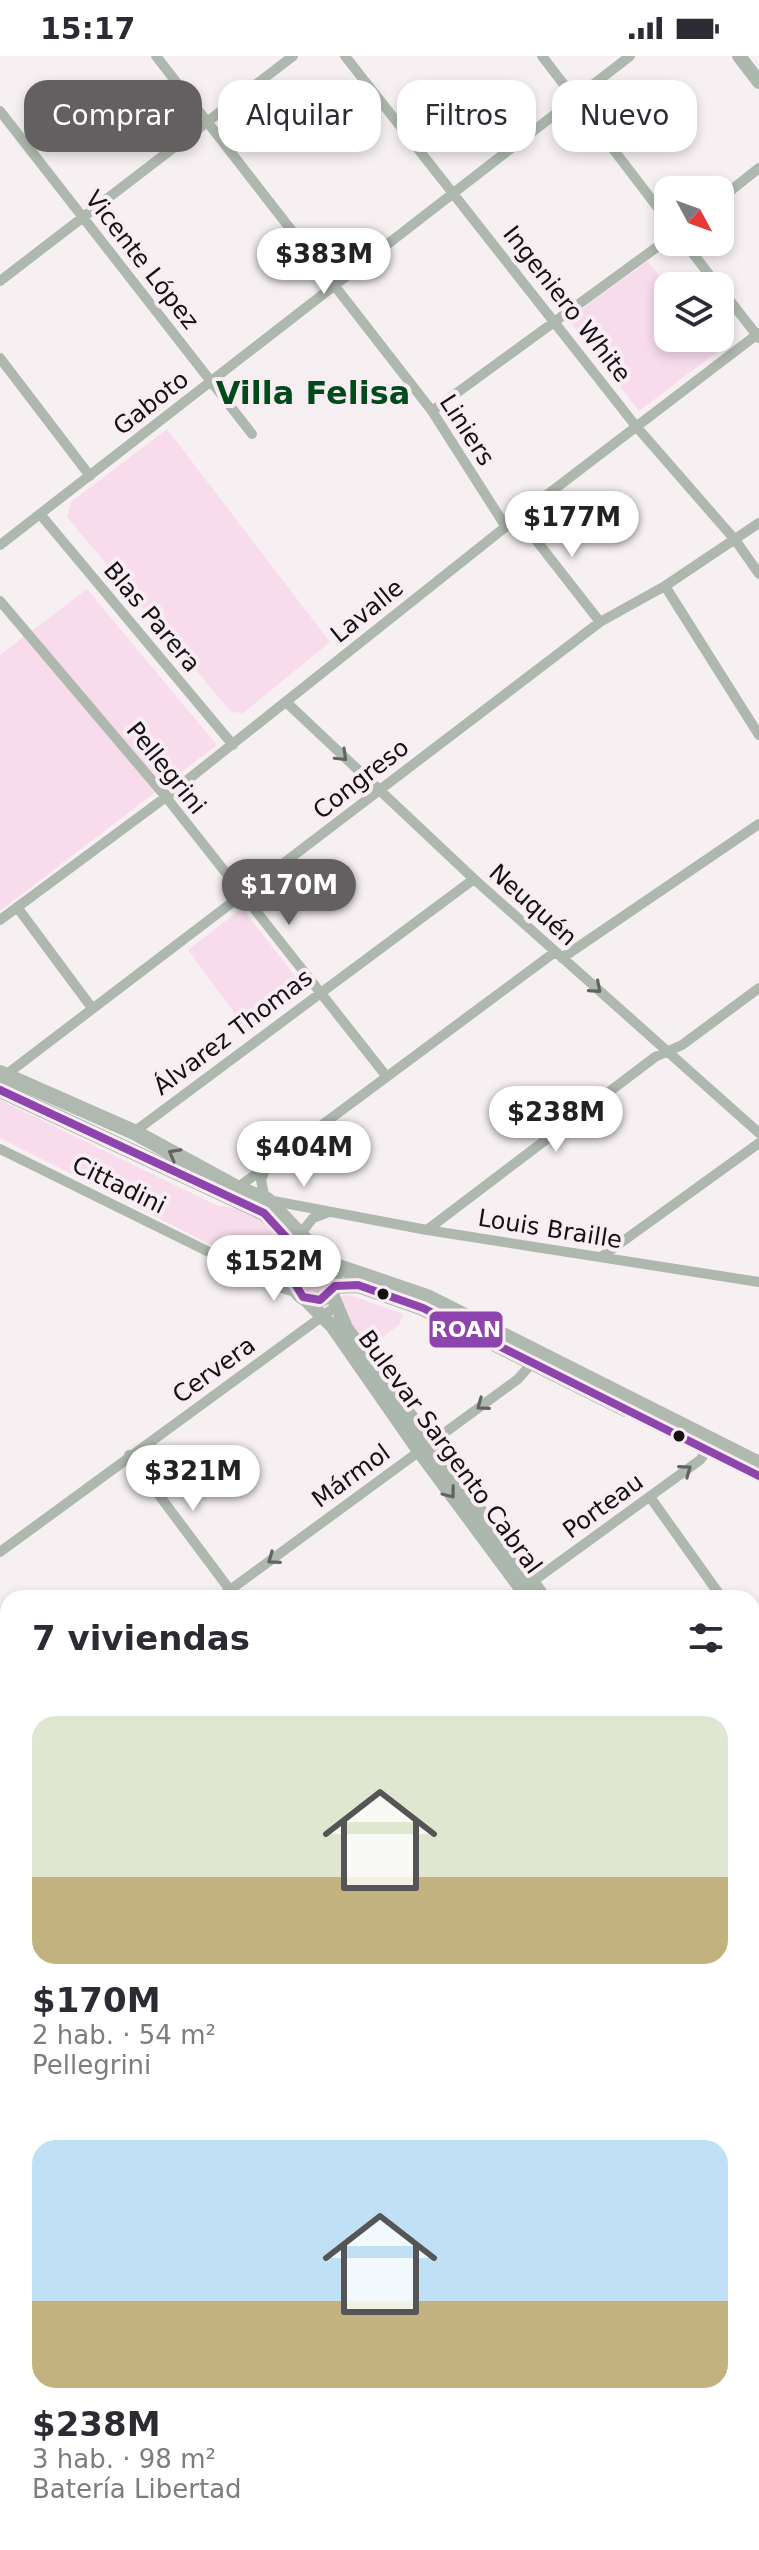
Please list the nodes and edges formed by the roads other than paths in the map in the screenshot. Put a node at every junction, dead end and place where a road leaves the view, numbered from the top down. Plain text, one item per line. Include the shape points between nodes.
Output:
1 (156, 56) edge
2 (293, 56) edge
3 (345, 56) edge
4 (542, 56) edge
5 (630, 56) edge
6 (739, 56) edge
7 (559, 80) edge
8 (599, 80) edge
9 (759, 82) edge
10 (0, 111) edge
11 (552, 117) edge
12 (206, 123) junction
13 (614, 152) edge
14 (759, 168) edge
15 (734, 188) edge
16 (455, 192) junction
17 (654, 203) edge
18 (83, 217) junction
19 (654, 249) edge
20 (695, 256) edge
21 (707, 272) edge
22 (0, 281) edge
23 (337, 285) junction
24 (734, 305) edge
25 (555, 322) junction
26 (758, 335) edge
27 (0, 358) edge
28 (211, 382) junction
29 (432, 411) junction
30 (635, 425) junction
31 (252, 434) dead end
32 (90, 476) junction
33 (40, 514) junction
34 (518, 517) junction
35 (759, 523) edge
36 (506, 527) junction
37 (736, 541) junction
38 (0, 545) edge
39 (759, 574) edge
40 (665, 586) junction
41 (0, 601) edge
42 (600, 622) junction
43 (286, 702) junction
44 (759, 735) edge
45 (233, 745) junction
46 (379, 790) junction
47 (166, 797) junction
48 (759, 824) edge
49 (474, 879) junction
50 (243, 896) junction
51 (17, 907) junction
52 (0, 920) edge
53 (559, 955) junction
54 (759, 988) edge
55 (318, 992) junction
56 (92, 1008) junction
57 (670, 1051) junction
58 (387, 1077) junction
59 (1, 1080) edge
60 (134, 1132) junction
61 (759, 1133) edge
62 (759, 1143) edge
63 (0, 1149) edge
64 (266, 1167) junction
65 (237, 1188) junction
66 (266, 1200) junction
67 (335, 1211) junction
68 (427, 1230) junction
69 (302, 1232) junction
70 (601, 1257) junction
71 (328, 1263) junction
72 (294, 1270) junction
73 (264, 1278) junction
74 (759, 1282) edge
75 (301, 1295) junction
76 (331, 1300) junction
77 (536, 1358) junction
78 (712, 1446) junction
79 (424, 1447) junction
80 (129, 1455) junction
81 (759, 1464) edge
82 (759, 1476) edge
83 (650, 1497) junction
84 (0, 1552) edge
85 (230, 1590) edge
86 (238, 1590) edge
87 (522, 1590) edge
88 (526, 1590) edge
89 (716, 1590) edge

1 - 12 street, Liniers
2 - 12 street
3 - 16 street, Ingeniero White
4 - 7 street
5 - 8 street, Gaboto
6 - 9 main road
10 - 18 street, Vicente López
11 - 16 street, Gaboto
12 - 18 street
12 - 23 street, Liniers
13 - 17 street
14 - 15 street
16 - 23 street, Gaboto
16 - 25 street, Ingeniero White
18 - 22 street
18 - 28 street, Vicente López
19 - 25 street
20 - 21 street
23 - 28 street, Gaboto
23 - 29 street, Liniers
24 - 26 street
25 - 29 street
25 - 30 street, Ingeniero White
26 - 30 street, Lavalle
27 - 32 street
28 - 31 street, Vicente López
28 - 32 street, Gaboto
29 - 36 street, Liniers
30 - 34 street, Lavalle
30 - 37 street, Ingeniero White
32 - 33 street, Gaboto
33 - 38 street, Gaboto
33 - 45 street, Blas Parera
34 - 36 street, Lavalle
34 - 42 street
35 - 37 street, Congreso
36 - 43 street, Lavalle
37 - 39 street, Ingeniero White
37 - 40 street, Congreso
40 - 42 street, Congreso
40 - 44 street
41 - 47 street, Pellegrini
42 - 46 street, Congreso
43 - 45 street, Lavalle
43 -> 46 street, Neuquén
45 - 47 street, Lavalle
46 - 49 street, Neuquén
46 - 50 street, Congreso
47 - 50 street, Pellegrini
47 - 51 street, Lavalle
48 - 53 street
49 - 53 street, Neuquén
49 - 55 street, Álvarez Thomas
50 - 55 street, Pellegrini
50 - 56 street, Congreso
51 - 52 street, Lavalle
51 - 56 street
53 -> 57 street, Neuquén
53 - 58 street
54 - 57 street
55 - 58 street, Pellegrini
55 - 60 street, Álvarez Thomas
56 - 59 street, Congreso
57 - 61 street, Neuquén
57 - 68 street via 655,1057
58 - 64 street
59 - 60 main road
59 - 72 main road via 264,1213 290,1238 297,1256
65 -> 60 main road
62 - 70 street
63 - 73 street, Cittadini
64 - 65 street
64 - 66 street via 261,1180
65 - 66 main road
66 - 67 street, Louis Braille
66 - 69 main road
67 - 68 street, Louis Braille
67 - 69 street via 313,1218
68 - 70 street, Louis Braille
69 - 71 main road
70 - 74 street, Louis Braille
71 - 72 main road via 308,1259
71 - 76 main road via 336,1273
71 - 77 main road via 427,1297
72 - 73 street
72 - 75 main road via 292,1279
73 - 75 street, Cittadini
75 - 76 main road
76 - 77 main road via 358,1285
76 - 79 main road, Bulevar Sargento Cabral
76 - 80 street, Cervera
77 - 78 main road
77 -> 79 street, Mármol
78 - 81 main road
78 - 82 main road
83 -> 78 street, Porteau
79 -> 86 street, Mármol
79 - 87 main road, Bulevar Sargento Cabral
80 - 84 street, Cervera
80 - 85 street
83 - 88 street, Porteau
83 - 89 street

